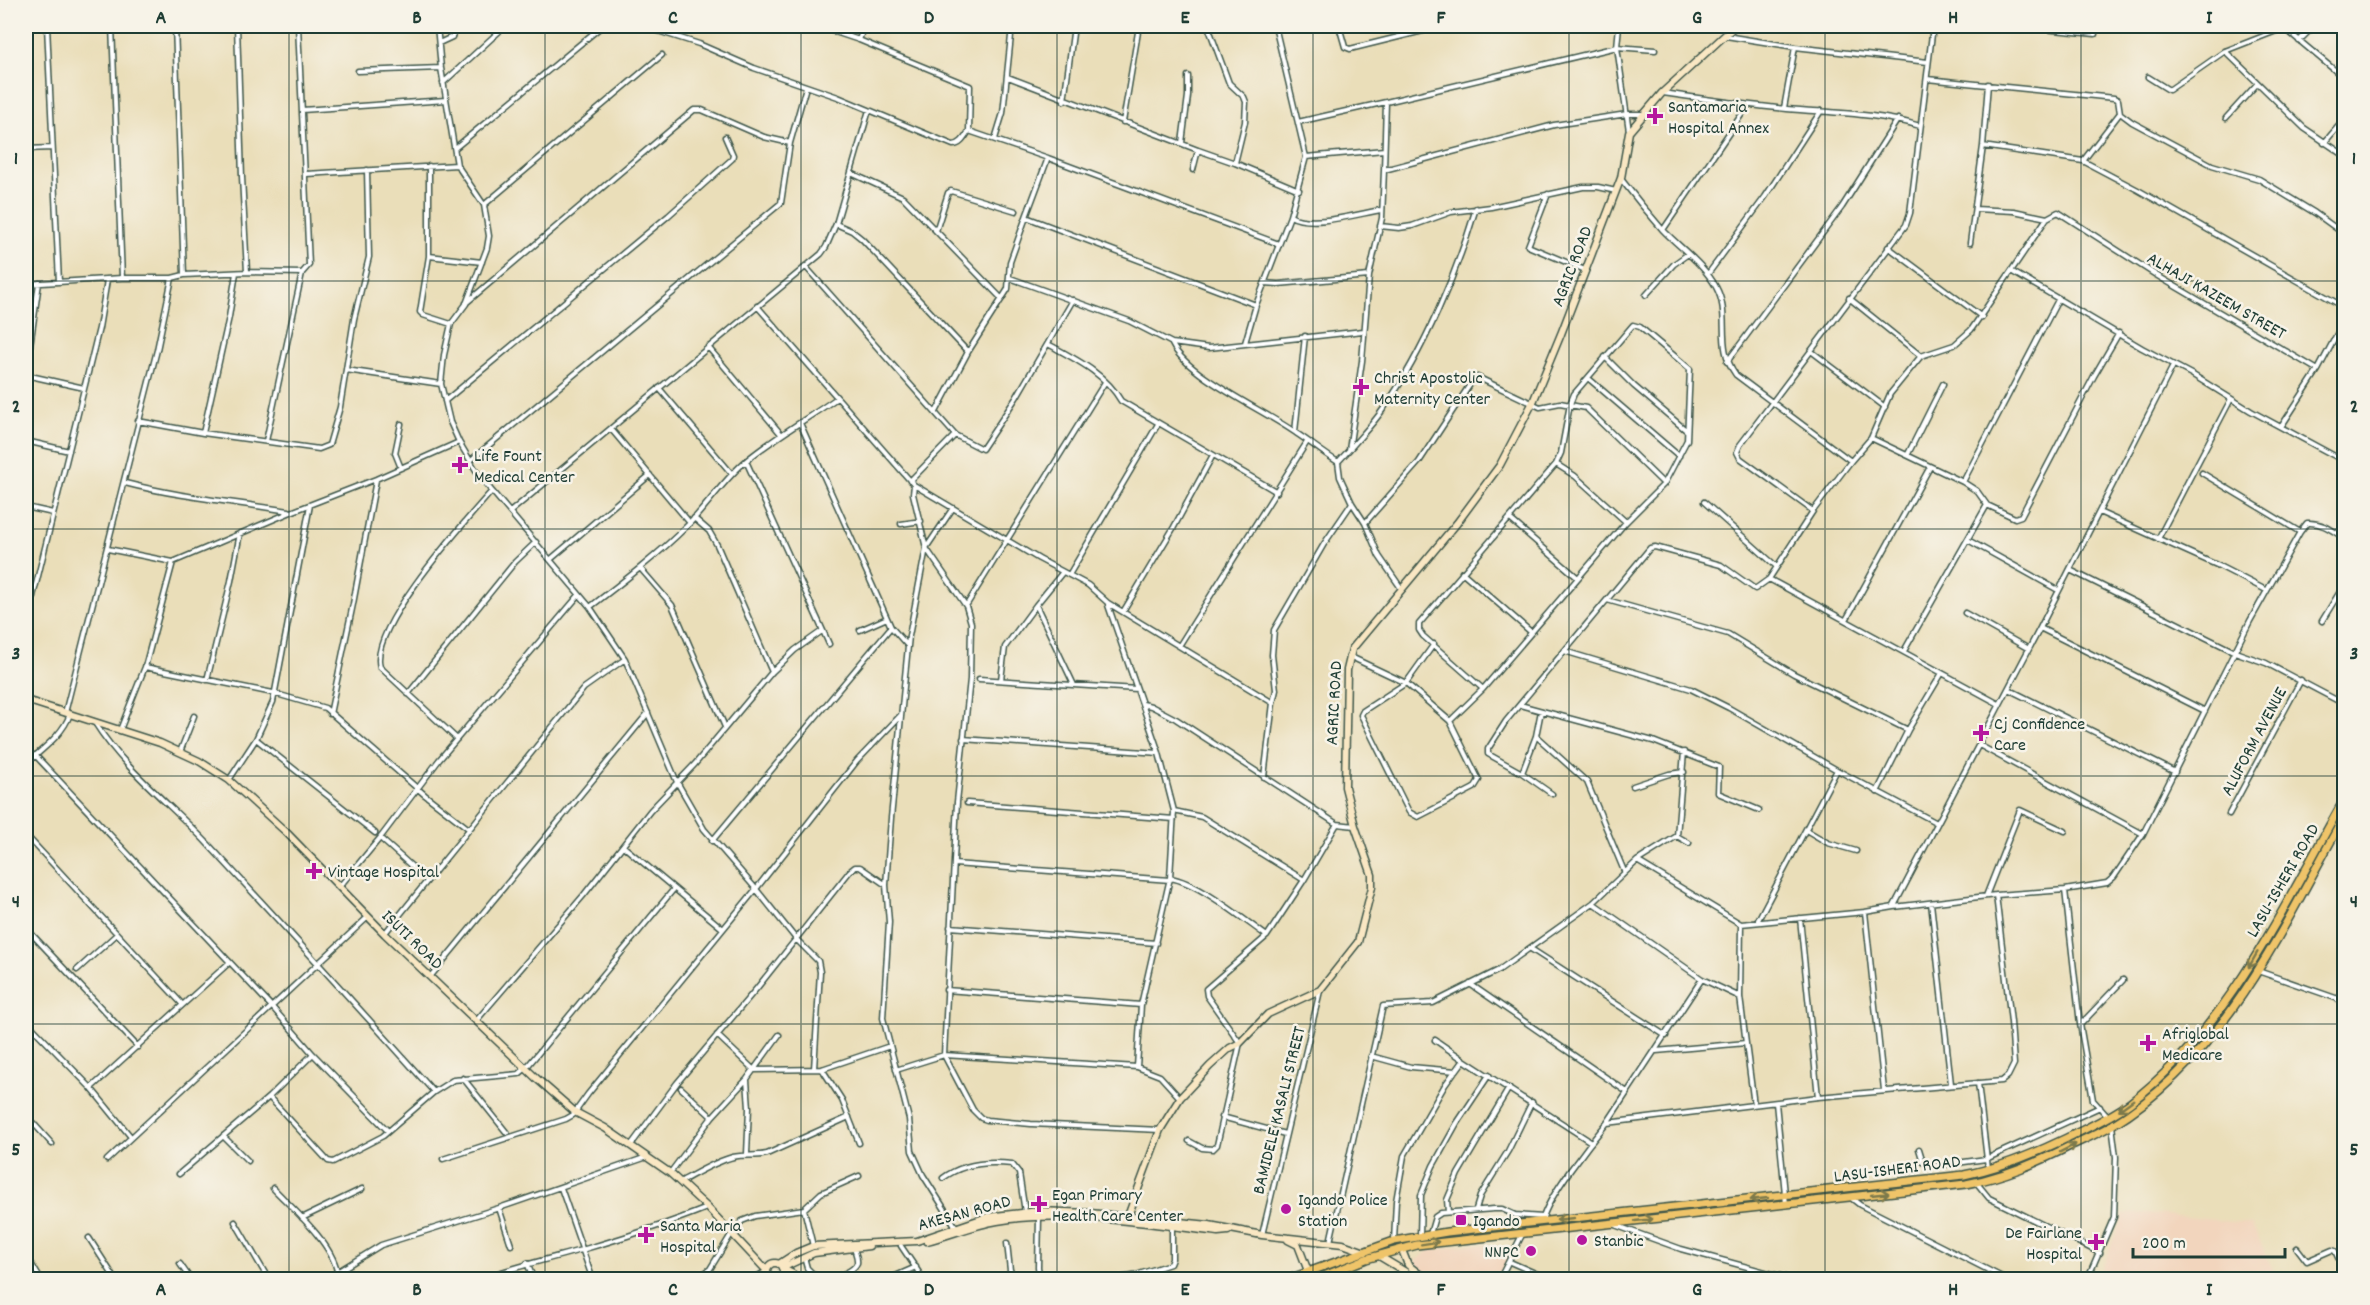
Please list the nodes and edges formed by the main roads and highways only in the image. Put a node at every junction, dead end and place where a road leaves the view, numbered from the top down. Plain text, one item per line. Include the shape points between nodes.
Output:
1 (2344, 800) edge
2 (2344, 817) edge
3 (1286, 1280) edge
4 (1314, 1280) edge

1 -> 3 main road, LASU-ISHERI ROAD via 2250,966 2218,1014 2170,1070 2109,1117 2032,1154 1988,1170 1943,1178 1542,1219 1420,1236 1394,1241
4 -> 2 main road, LASU-ISHERI ROAD via 1379,1256 1448,1240 1976,1182 2029,1166 2112,1125 2176,1075 2226,1019 2258,971

